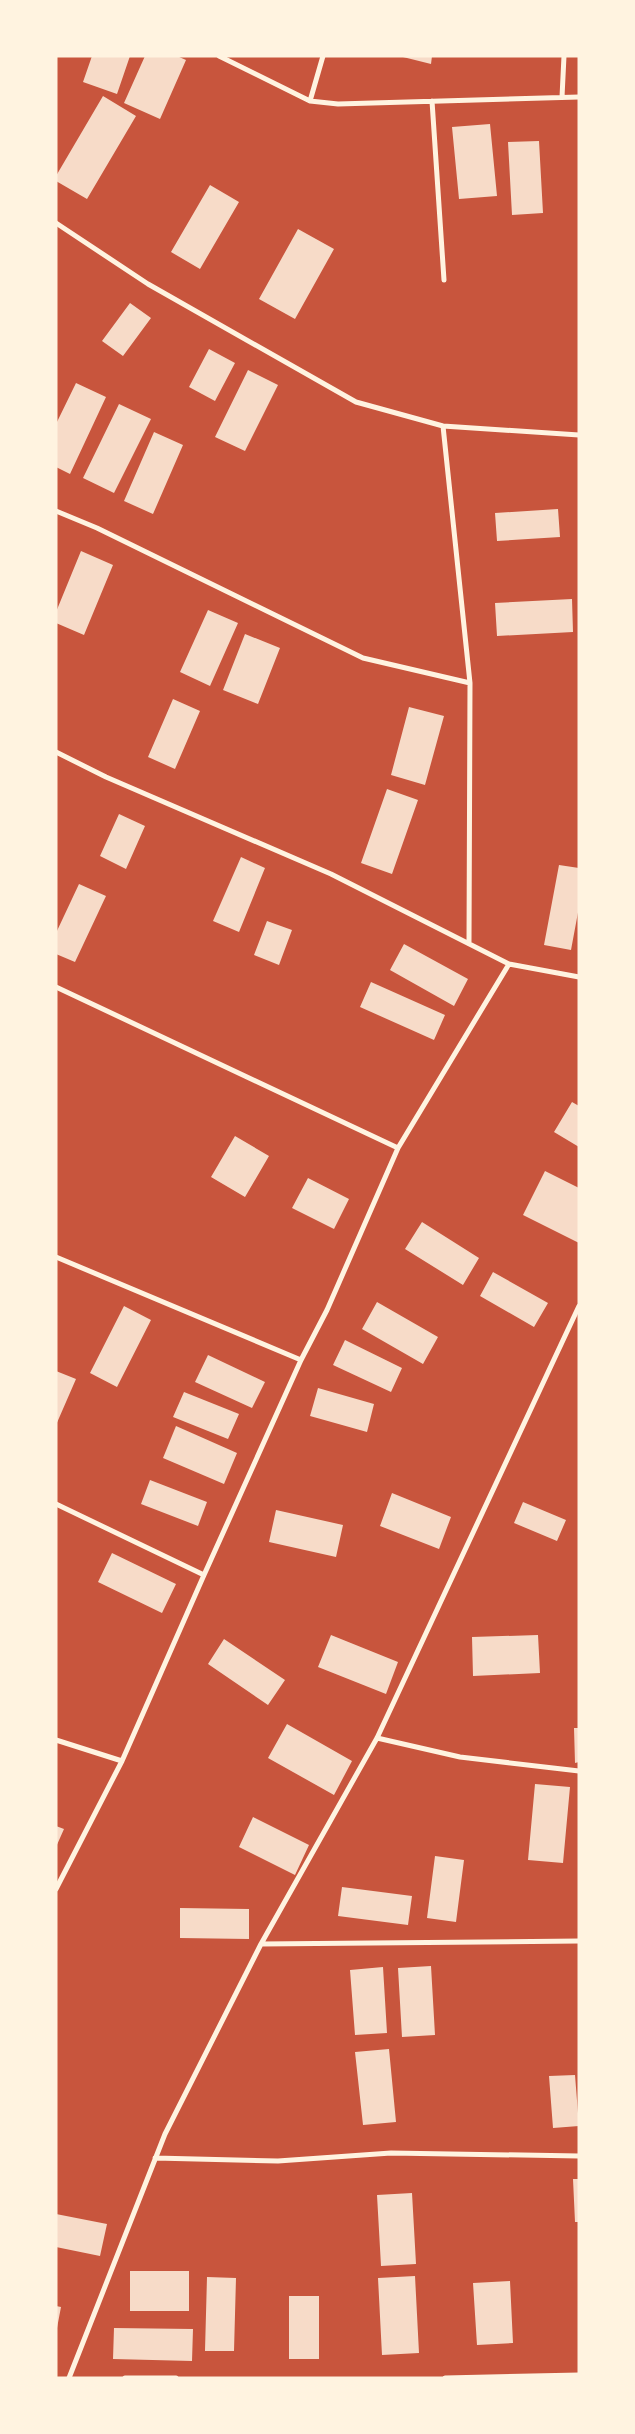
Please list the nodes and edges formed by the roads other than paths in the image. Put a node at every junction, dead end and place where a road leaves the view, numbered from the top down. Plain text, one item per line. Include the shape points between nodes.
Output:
1 (219, 56) edge
2 (323, 56) edge
3 (564, 56) edge
4 (562, 97) junction
5 (579, 97) edge
6 (310, 101) junction
7 (432, 101) junction
8 (56, 223) edge
9 (444, 280) dead end
10 (443, 426) junction
11 (579, 435) edge
12 (56, 511) edge
13 (470, 683) junction
14 (56, 752) edge
15 (469, 944) junction
16 (509, 964) junction
17 (579, 977) edge
18 (56, 987) edge
19 (398, 1148) junction
20 (56, 1257) edge
21 (579, 1306) edge
22 (302, 1360) junction
23 (56, 1504) edge
24 (204, 1574) junction
25 (377, 1738) junction
26 (56, 1740) edge
27 (122, 1762) junction
28 (579, 1770) edge
29 (56, 1889) edge
30 (579, 1941) edge
31 (261, 1944) junction
32 (579, 2156) edge
33 (155, 2158) junction
34 (579, 2374) edge
35 (69, 2378) edge
36 (125, 2378) edge
37 (176, 2378) edge
38 (445, 2378) edge

1 - 6 street
2 - 6 street
3 - 4 street
4 - 5 street
4 - 7 street
6 - 7 street via 338,104
7 - 9 street
8 - 10 street via 148,284 356,402
10 - 11 street
10 - 13 street
12 - 13 street via 363,658
13 - 15 street
14 - 15 street via 106,777 332,874
15 - 16 street
16 - 17 street
16 - 19 street
18 - 19 street
19 - 22 street
20 - 22 street
21 - 25 street
22 - 24 street
23 - 24 street
24 - 27 street
25 - 28 street via 460,1757
25 - 31 street
26 - 27 street
27 - 29 street
30 - 31 street
31 - 33 street
32 - 33 street via 391,2153 278,2161
33 - 35 street
34 - 38 street
36 - 37 street

